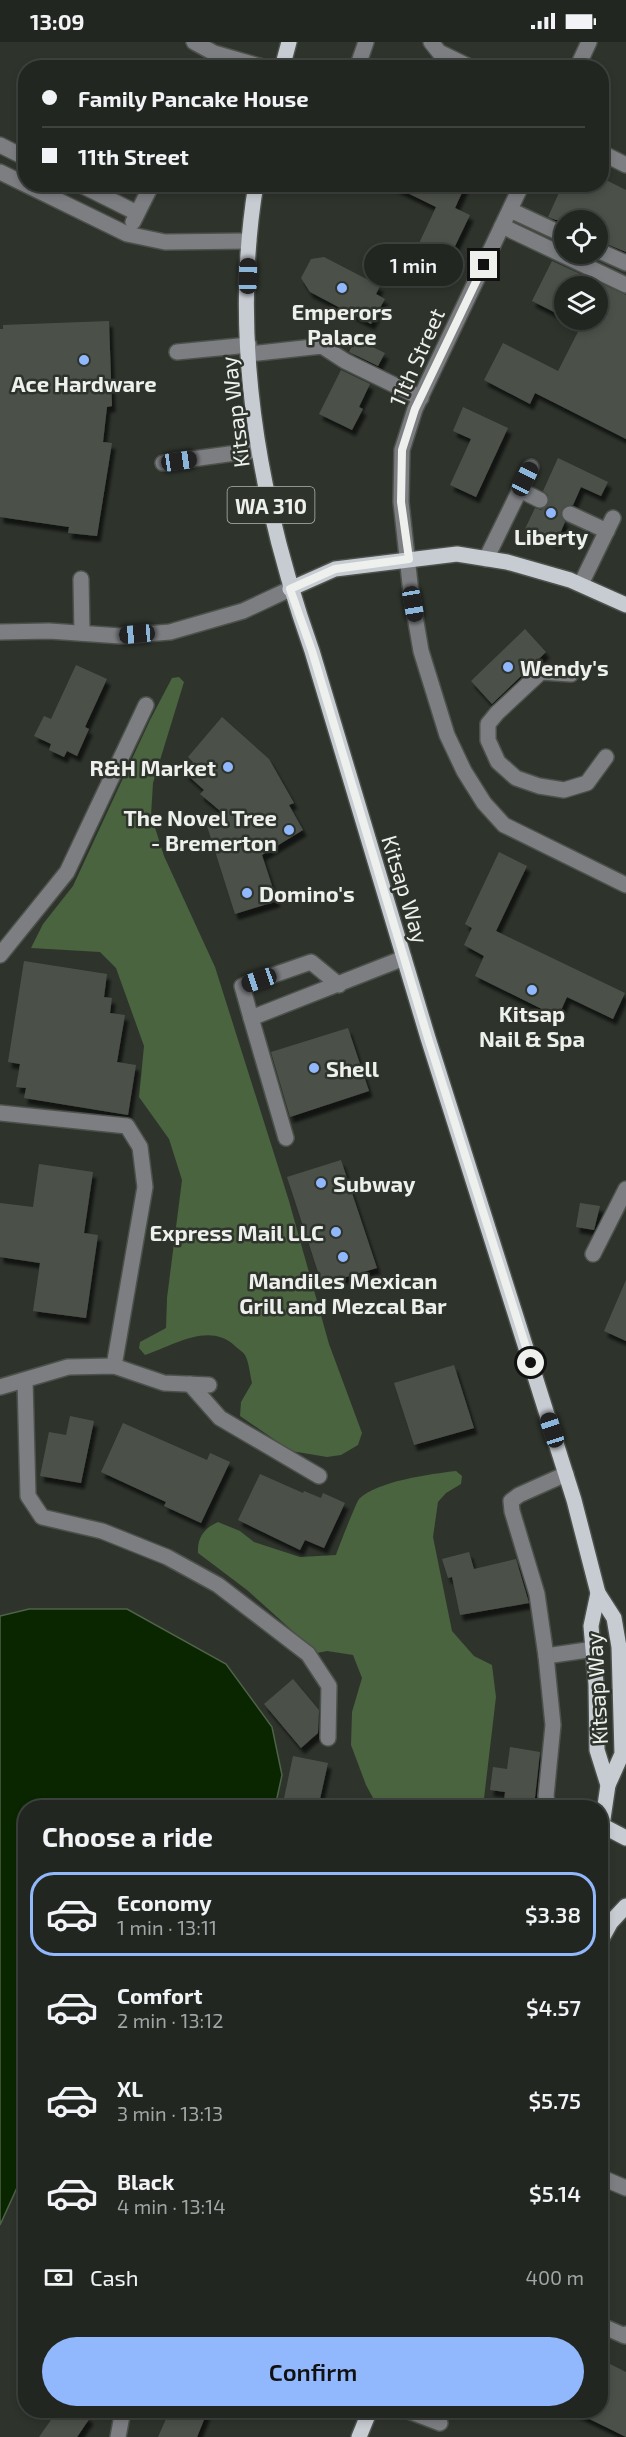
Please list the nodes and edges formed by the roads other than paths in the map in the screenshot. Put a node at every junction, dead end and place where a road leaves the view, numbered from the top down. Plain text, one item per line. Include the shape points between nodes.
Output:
1 (194, 42) edge
2 (289, 42) edge
3 (366, 42) edge
4 (431, 42) edge
5 (590, 42) edge
6 (238, 60) edge
7 (284, 60) edge
8 (360, 60) edge
9 (456, 60) edge
10 (582, 60) edge
11 (0, 145) edge
12 (18, 154) edge
13 (609, 156) edge
14 (626, 165) edge
15 (0, 172) edge
16 (18, 181) edge
17 (41, 192) edge
18 (95, 192) edge
19 (148, 192) edge
20 (255, 192) edge
21 (518, 192) edge
22 (510, 210) junction
23 (137, 213) junction
24 (502, 226) junction
25 (554, 230) edge
26 (127, 234) junction
27 (249, 241) junction
28 (608, 255) edge
29 (626, 263) edge
30 (626, 285) edge
31 (249, 349) junction
32 (177, 351) dead end
33 (421, 398) junction
34 (258, 450) junction
35 (163, 463) dead end
36 (531, 467) dead end
37 (519, 490) junction
38 (540, 500) tunnel mouth
39 (570, 514) tunnel mouth
40 (409, 559) junction
41 (486, 559) junction
42 (81, 579) dead end
43 (581, 585) junction
44 (290, 589) junction
45 (626, 605) edge
46 (0, 632) edge
47 (82, 633) junction
48 (571, 674) dead end
49 (146, 705) dead end
50 (606, 757) dead end
51 (626, 885) edge
52 (0, 954) edge
53 (404, 958) junction
54 (339, 984) junction
55 (251, 1018) junction
56 (0, 1113) edge
57 (286, 1138) dead end
58 (626, 1188) edge
59 (593, 1254) dead end
60 (114, 1366) junction
61 (26, 1381) junction
62 (190, 1384) junction
63 (208, 1385) dead end
64 (0, 1387) edge
65 (566, 1474) junction
66 (319, 1476) dead end
67 (598, 1593) junction
68 (594, 1649) junction
69 (546, 1656) junction
70 (328, 1738) dead end
71 (608, 1785) junction
72 (547, 1800) edge
73 (606, 1800) edge
74 (608, 1832) edge
75 (626, 1838) edge
76 (626, 1906) edge
77 (608, 1927) edge
78 (608, 2180) edge
79 (626, 2188) edge
80 (608, 2329) edge
81 (626, 2334) edge
82 (122, 2418) edge
83 (367, 2418) edge
84 (427, 2418) edge
85 (440, 2423) dead end
86 (118, 2437) edge
87 (359, 2437) edge

1 - 6 street
2 - 7 main road
3 - 8 street
4 - 9 street via 439,52
5 - 10 street
11 - 12 street
13 - 14 street
15 - 16 street
17 - 26 street
18 - 23 street
19 - 23 street
20 - 27 main road, Kitsap Way / WA 310
21 - 22 street, 11th Street
22 - 24 street, 11th Street
22 - 25 street
23 - 26 street
24 - 30 street
24 - 33 street, 11th Street
26 - 27 street via 165,242
27 - 31 main road, Kitsap Way / WA 310
28 - 29 street
31 - 32 street
31 - 33 street via 322,346
31 - 34 main road, Kitsap Way / WA 310
33 - 40 street, 11th Street via 402,450 401,502
34 - 35 street
34 - 44 main road, Kitsap Way / WA 310
36 - 37 street
37 - 38 street
37 - 41 street
39 - 43 street via 610,524
40 - 41 main road via 458,554
40 - 44 main road via 335,569
40 - 51 street, 11th Street via 421,651 447,735 484,803 504,825
41 - 43 main road
42 - 47 street
43 - 45 main road
44 - 47 street via 243,611 170,632 121,636
44 - 53 main road, Kitsap Way / WA 310
46 - 47 street
48 - 50 street via 541,672 488,724 488,740 498,762 516,778 564,790 586,783
49 - 52 street via 67,872
53 - 54 street
53 - 65 main road, Kitsap Way / WA 310
54 - 55 street
54 - 55 street via 310,962 242,986
55 - 57 street
56 - 60 street via 128,1126 140,1147 145,1187
58 - 59 street
60 - 61 street via 68,1367
60 - 62 street via 164,1383
61 - 64 street
61 - 70 street via 28,1496 42,1517 102,1531 167,1557 218,1585 308,1654 329,1686
62 - 63 street
62 - 66 street via 220,1418
65 - 67 main road, Kitsap Way / WA 310
65 - 69 street via 511,1501 537,1594
67 - 68 main road, Kitsap Way / WA 310 via 591,1626
67 - 71 main road, Kitsap Way / WA 310 via 614,1618 622,1692 622,1754
68 - 69 street
68 - 71 main road, Kitsap Way / WA 310 via 597,1750
69 - 72 street via 553,1725
71 - 73 main road, Kitsap Way / WA 310
74 - 75 main road
76 - 77 main road
78 - 79 street
80 - 81 street
82 - 86 street
83 - 87 main road
84 - 85 street

